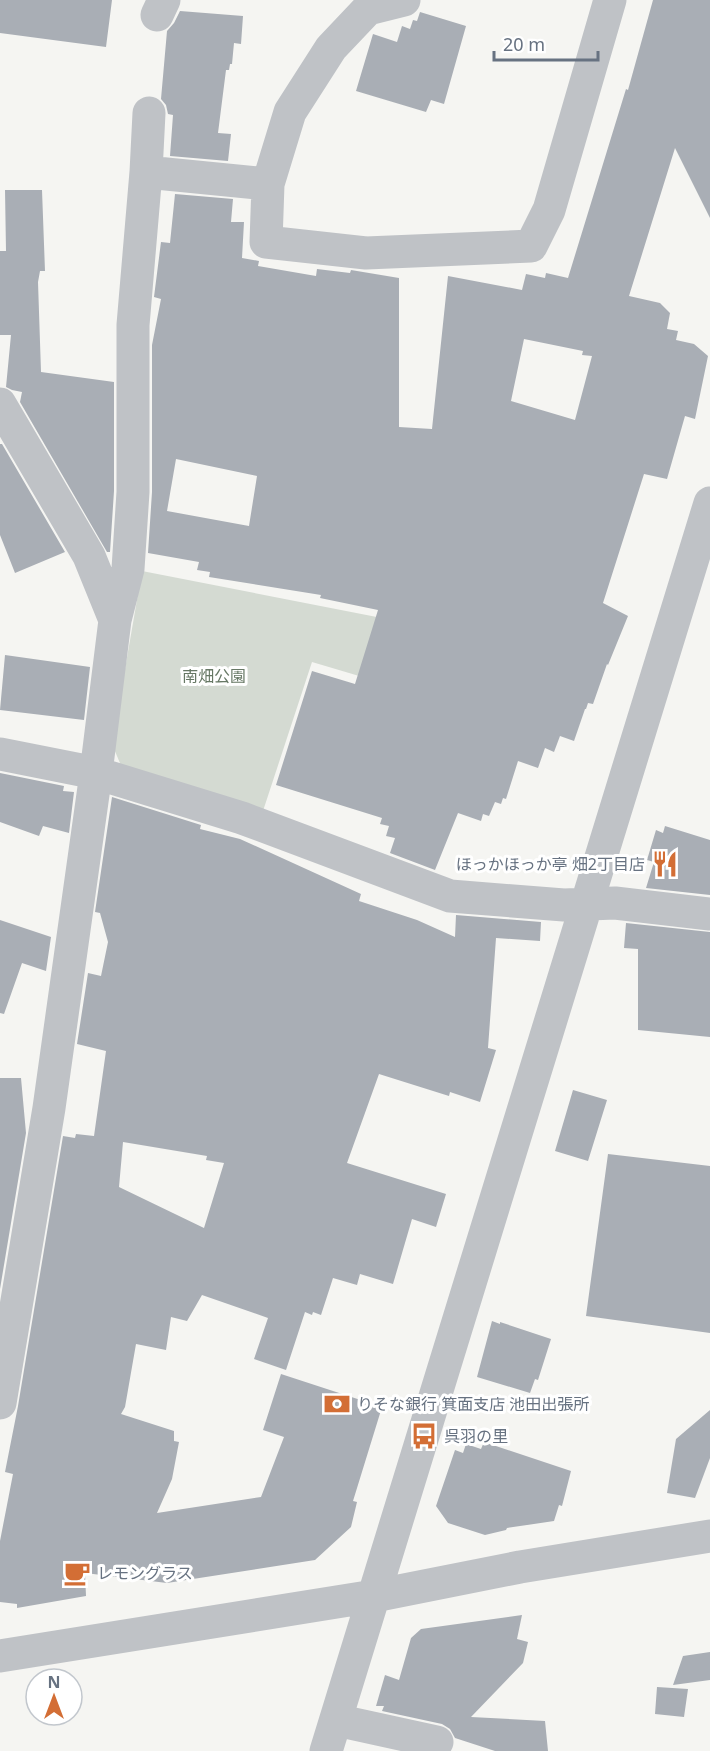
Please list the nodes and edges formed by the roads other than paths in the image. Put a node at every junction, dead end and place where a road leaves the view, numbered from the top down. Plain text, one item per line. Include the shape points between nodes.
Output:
1 (404, 0) edge
2 (610, 0) edge
3 (149, 113) dead end
4 (146, 172) junction
5 (268, 184) junction
6 (0, 404) edge
7 (710, 503) edge
8 (702, 555) edge
9 (115, 620) junction
10 (0, 754) edge
11 (96, 773) junction
12 (588, 904) junction
13 (710, 914) edge
14 (0, 1403) edge
15 (710, 1536) edge
16 (374, 1596) junction
17 (0, 1656) edge
18 (336, 1720) junction
19 (437, 1742) dead end
20 (326, 1751) edge

1 - 5 street via 369,9 331,48 290,112
2 - 5 street via 549,210 531,246 366,253 266,242
3 - 4 street
4 - 5 street
4 - 9 street via 133,325 133,492 128,570
6 - 9 street via 89,556
7 - 8 street
8 - 12 street
9 - 11 street
10 - 11 street
11 - 12 street via 242,818 450,896
11 - 14 street via 49,1108
12 - 13 street via 615,903
12 - 16 street
15 - 16 street
16 - 17 street
16 - 18 street
18 - 19 street
18 - 20 street

